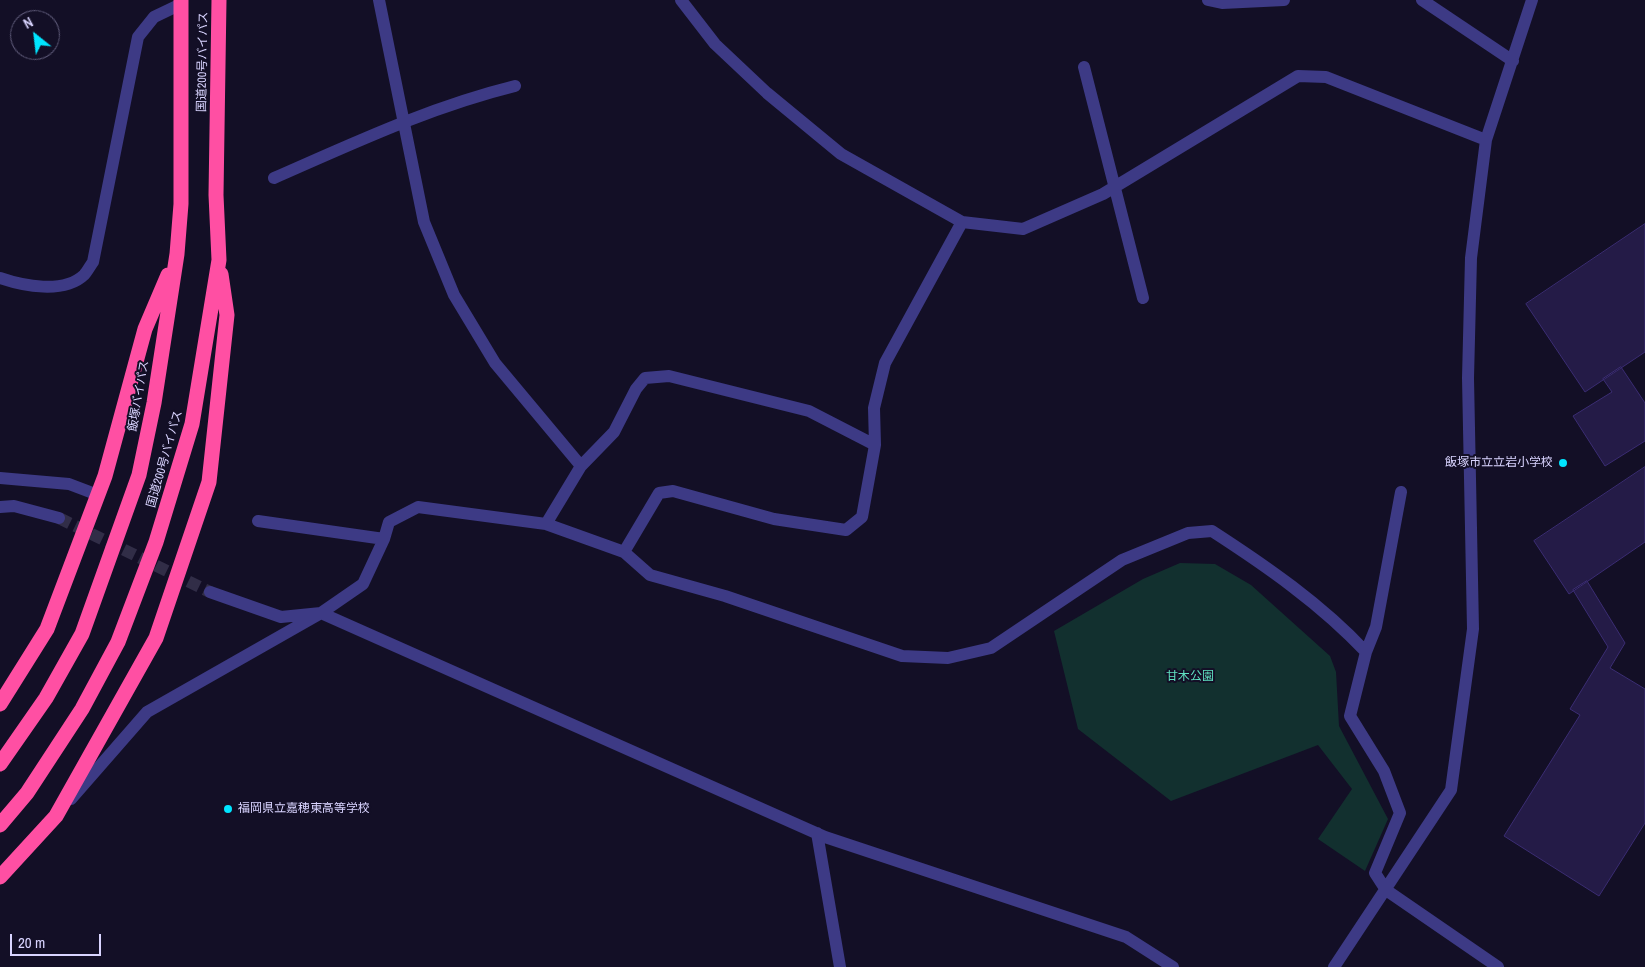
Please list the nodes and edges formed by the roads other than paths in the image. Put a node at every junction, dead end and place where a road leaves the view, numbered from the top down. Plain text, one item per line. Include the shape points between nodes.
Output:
1 (219, 0) edge
2 (379, 0) edge
3 (681, 0) edge
4 (1208, 0) edge
5 (1284, 0) edge
6 (1422, 0) edge
7 (1532, 0) edge
8 (181, 2) edge
9 (1513, 61) junction
10 (1084, 67) dead end
11 (515, 86) dead end
12 (404, 121) junction
13 (1486, 140) junction
14 (274, 178) dead end
15 (1114, 186) junction
16 (962, 222) junction
17 (177, 254) junction
18 (219, 260) junction
19 (0, 278) edge
20 (1144, 298) dead end
21 (875, 445) junction
22 (582, 466) junction
23 (0, 478) edge
24 (1401, 492) dead end
25 (98, 495) junction
26 (0, 507) edge
27 (60, 518) tunnel mouth
28 (258, 521) dead end
29 (546, 524) junction
30 (384, 539) junction
31 (624, 552) junction
32 (210, 592) tunnel mouth
33 (321, 613) junction
34 (1366, 652) junction
35 (0, 704) edge
36 (0, 764) edge
37 (56, 816) junction
38 (0, 825) edge
39 (817, 833) junction
40 (0, 876) edge
41 (1386, 890) junction
42 (840, 967) edge
43 (1174, 967) edge
44 (1334, 967) edge
45 (1498, 967) edge

1 - 18 highway, 国道200号バイパス via 216,194
2 - 12 street
3 - 16 street via 715,44 841,154
4 - 5 street via 1222,3
6 - 9 street
7 - 9 street
8 - 17 highway, 飯塚バイパス via 181,204
8 - 19 street via 154,17 138,37 93,262 84,275 57,287 14,283
9 - 13 street
10 - 15 street
11 - 12 street via 465,98
12 - 14 street
12 - 22 street via 424,222 454,295 495,363
13 - 15 street via 1326,77 1298,76
13 - 41 street via 1471,258 1468,378 1474,629 1451,790
15 - 16 street via 1023,229
15 - 20 street
16 - 21 street via 885,363 874,408
17 - 25 highway via 144,329
17 - 36 highway, 飯塚バイパス via 154,403 139,475 82,634 46,698
18 - 37 highway via 227,315 210,482 156,638
18 - 38 highway, 国道200号バイパス via 192,424 156,542 118,642 82,709 27,793
21 - 22 street via 809,411 669,376 645,378 614,432
21 - 31 street via 862,517 846,530 774,519 673,491 659,493
22 - 29 street
23 - 25 street via 69,484
24 - 34 street via 1376,627
25 - 35 highway via 47,629
26 - 27 street via 14,506
28 - 30 street
29 - 30 street via 418,507 389,522
29 - 31 street
30 - 33 street via 363,584
31 - 34 street via 650,575 726,596 902,656 948,658 991,648 1122,560 1188,534 1212,530 1266,566 1344,628
32 - 33 street via 281,617
33 - 37 street via 147,712
33 - 39 street
34 - 41 street via 1350,716 1384,771 1400,812 1375,873
37 - 40 highway
39 - 42 street
39 - 43 street via 1126,937
41 - 44 street
41 - 45 street

